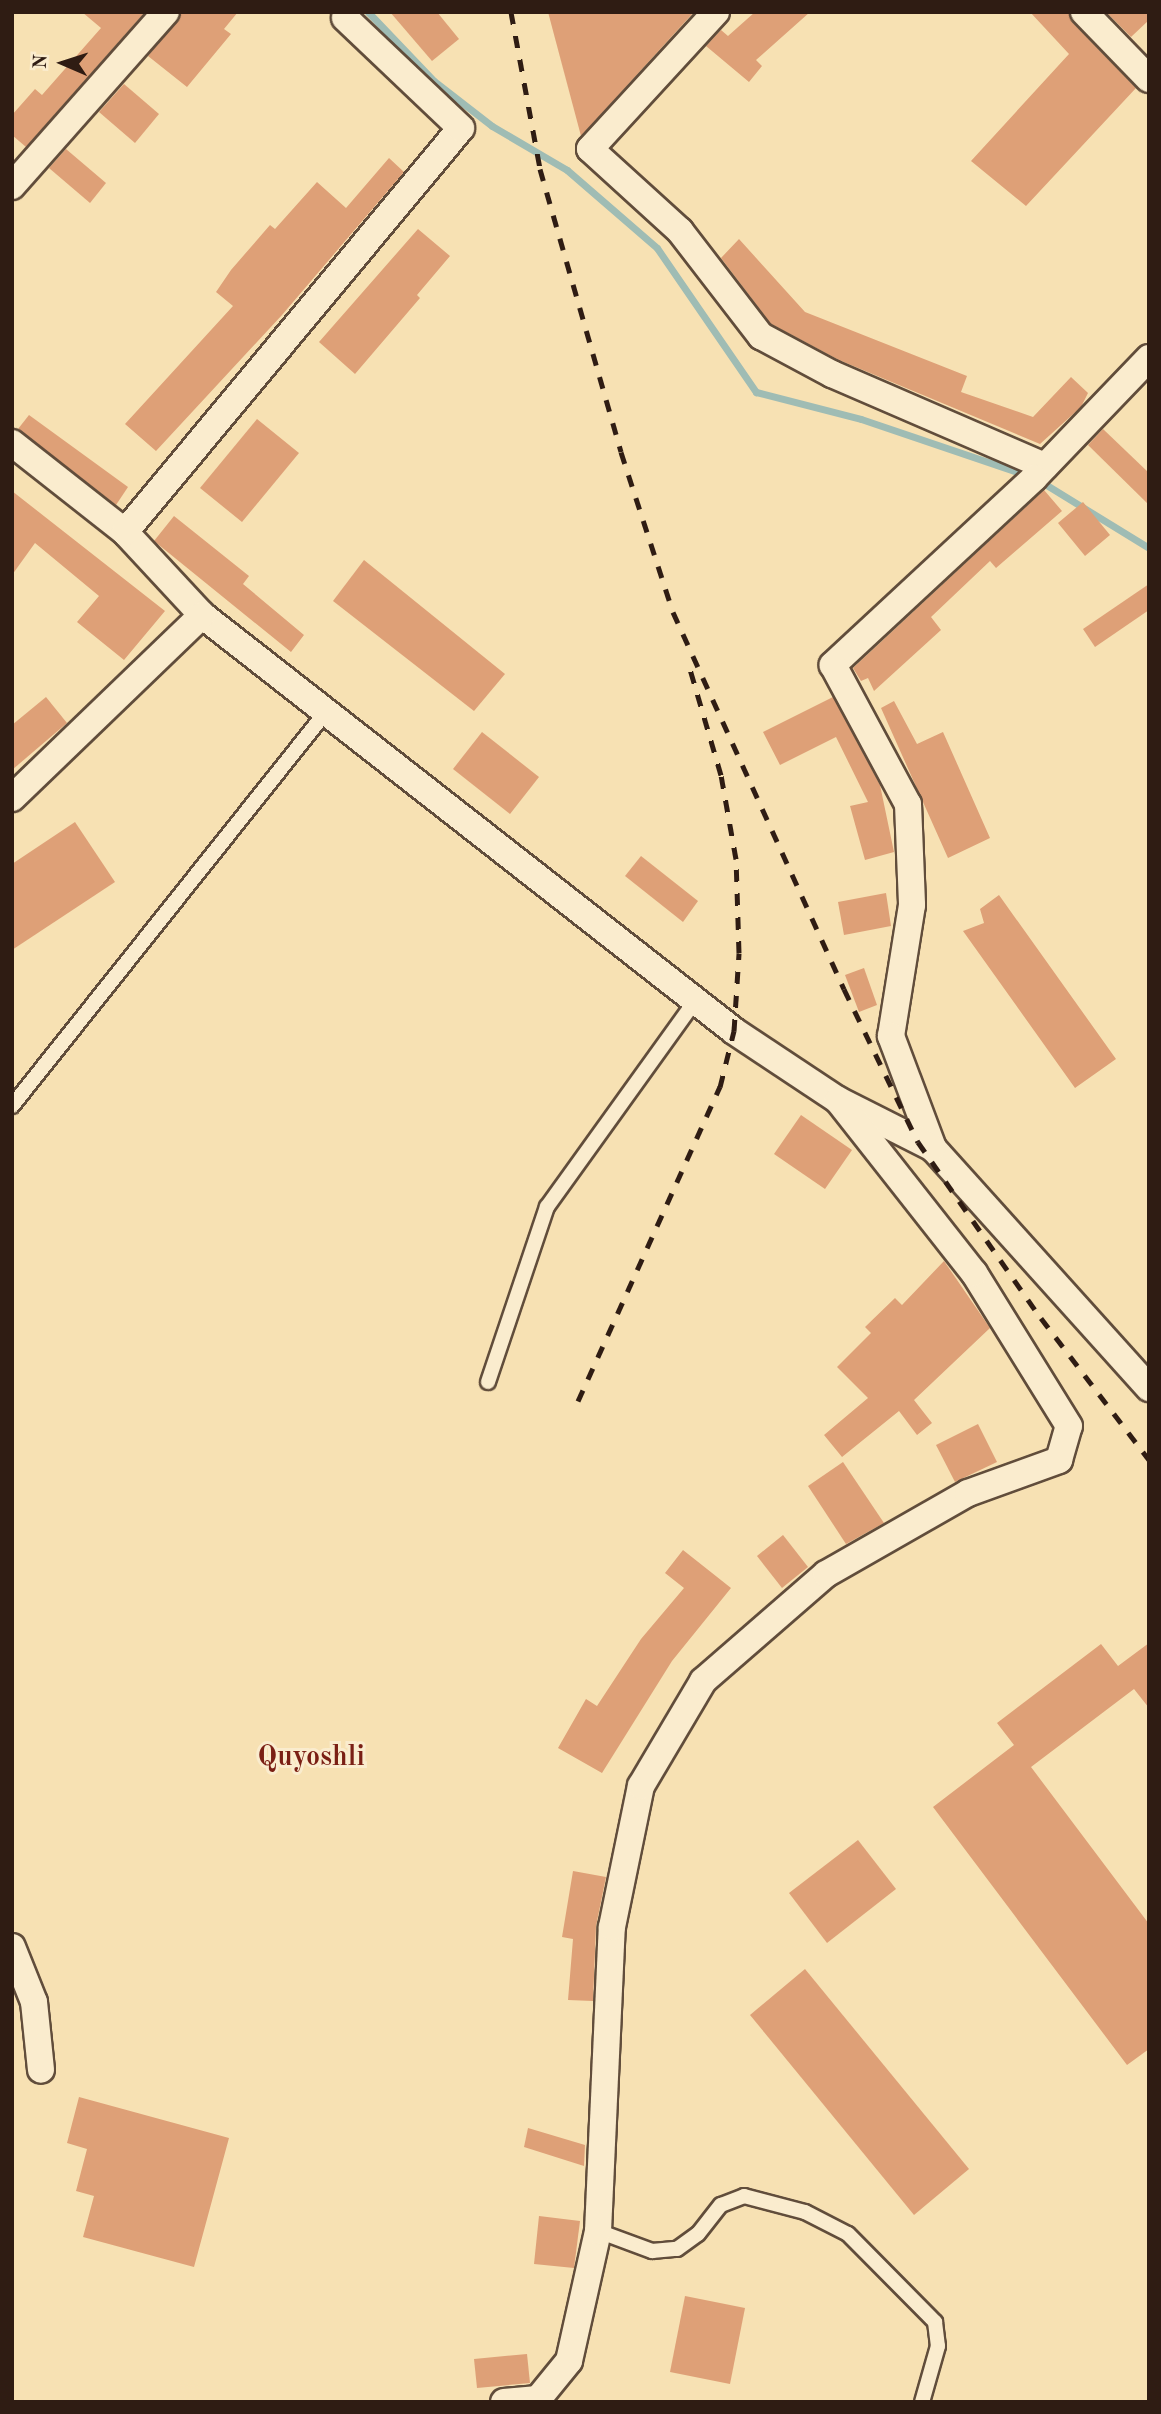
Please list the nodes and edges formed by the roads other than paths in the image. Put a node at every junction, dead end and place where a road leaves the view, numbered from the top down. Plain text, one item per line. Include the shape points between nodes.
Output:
1 (166, 12) edge
2 (716, 12) edge
3 (1084, 12) edge
4 (345, 18) dead end
5 (1147, 73) edge
6 (12, 186) edge
7 (1149, 358) edge
8 (12, 443) edge
9 (1045, 466) junction
10 (125, 532) junction
11 (202, 615) junction
12 (326, 712) junction
13 (12, 798) edge
14 (696, 1000) junction
15 (838, 1100) junction
16 (12, 1106) edge
17 (933, 1148) junction
18 (488, 1382) dead end
19 (1149, 1388) edge
20 (12, 1947) edge
21 (41, 2070) dead end
22 (598, 2231) junction
23 (505, 2402) edge
24 (922, 2402) edge

1 - 6 street
2 - 9 street via 590,149 680,231 761,336 832,374
3 - 5 street
4 - 10 street via 461,128
7 - 9 street
8 - 10 street
9 - 17 street via 833,665 908,804 912,905 891,1036
10 - 11 street
11 - 12 street
11 - 13 street
12 - 14 street
12 - 16 lane
14 - 15 street
14 - 18 lane via 547,1208
15 - 17 street
15 - 22 street via 974,1273 1069,1426 1059,1460 968,1493 826,1574 703,1681 641,1786 611,1927
17 - 19 street
20 - 21 street via 34,2002
22 - 23 street via 569,2361 538,2399
22 - 24 lane via 652,2251 677,2249 698,2234 721,2205 744,2196 805,2212 848,2234 935,2322 938,2346

